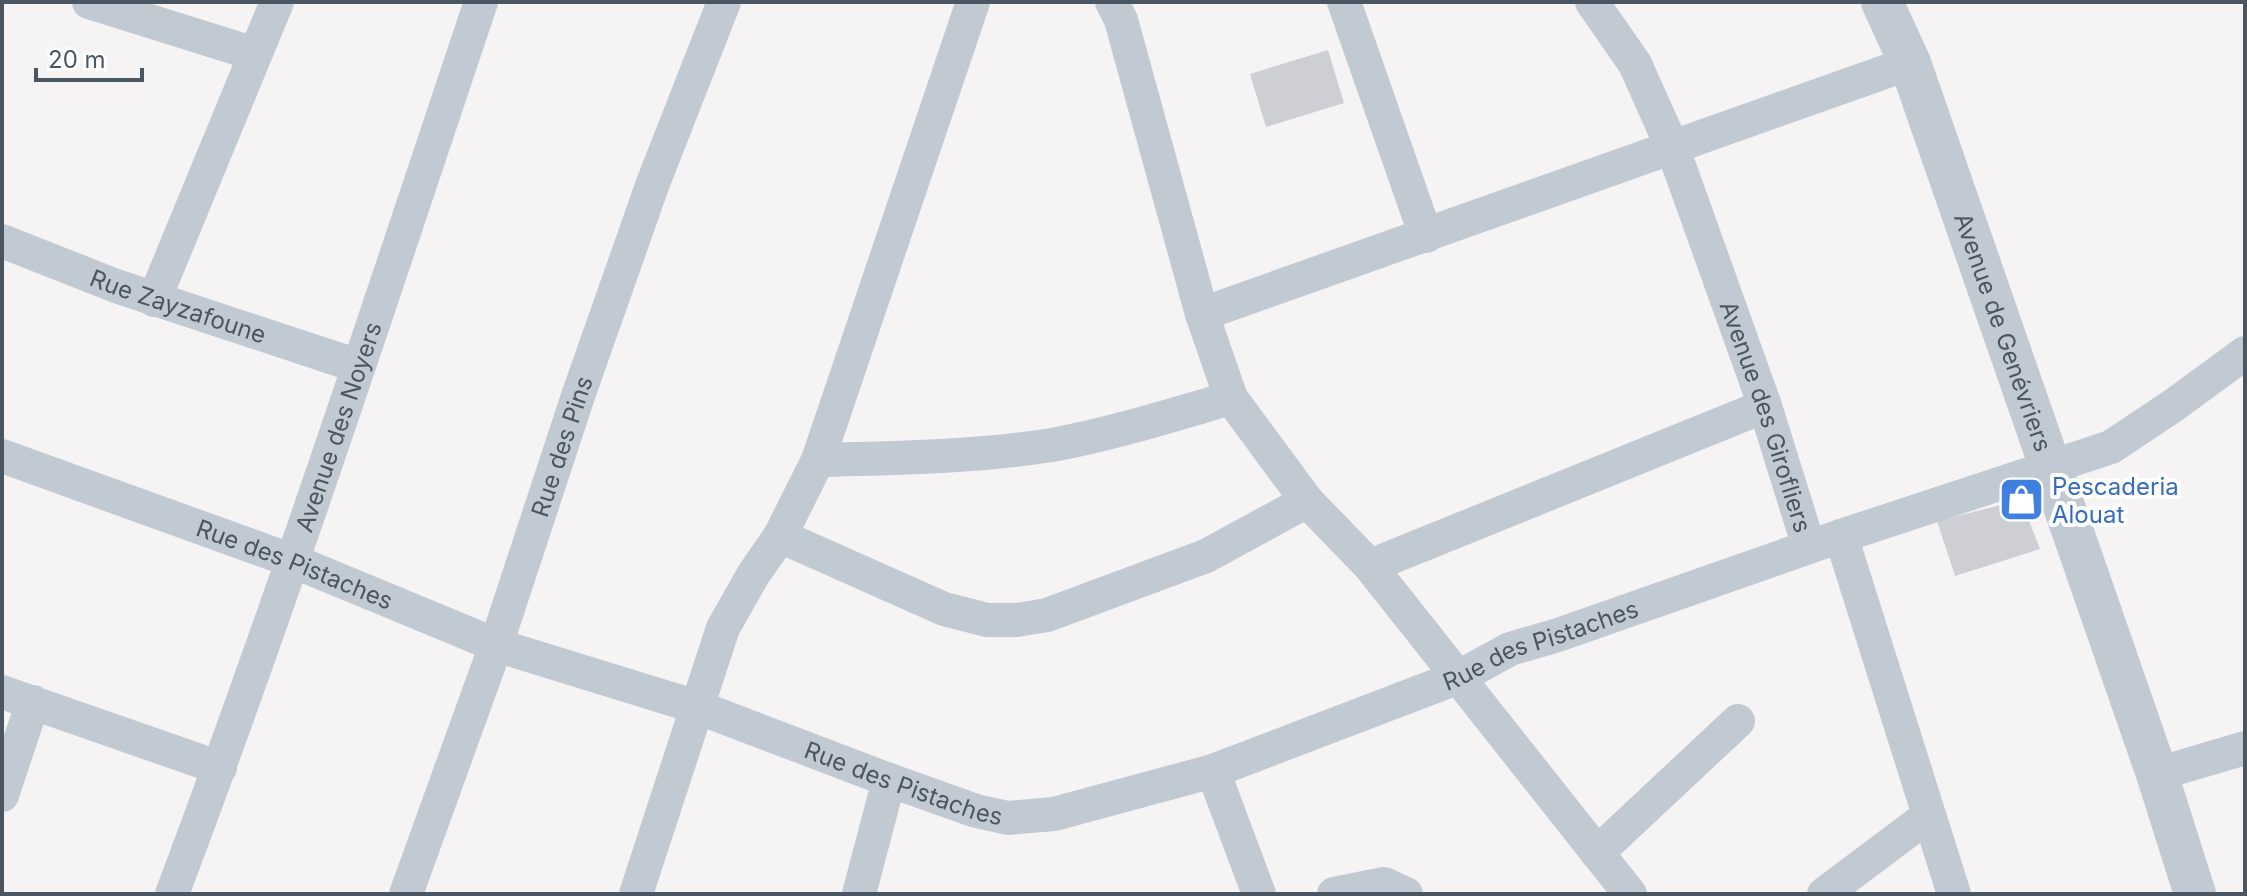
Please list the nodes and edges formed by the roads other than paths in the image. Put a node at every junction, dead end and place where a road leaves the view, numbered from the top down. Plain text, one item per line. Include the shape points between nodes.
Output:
1 (89, 2) edge
2 (277, 2) edge
3 (481, 2) edge
4 (724, 2) edge
5 (973, 2) edge
6 (1112, 2) edge
7 (1344, 2) edge
8 (1592, 2) edge
9 (1882, 2) edge
10 (255, 54) junction
11 (1910, 63) junction
12 (1673, 149) junction
13 (1426, 236) junction
14 (2, 241) edge
15 (154, 300) junction
16 (1202, 314) junction
17 (2245, 353) edge
18 (358, 366) junction
19 (1231, 398) junction
20 (1765, 406) junction
21 (2, 456) edge
22 (818, 460) junction
23 (2049, 466) junction
24 (1307, 501) junction
25 (780, 536) junction
26 (1825, 542) junction
27 (293, 561) junction
28 (1370, 566) junction
29 (496, 645) junction
30 (1459, 677) junction
31 (17, 697) edge
32 (697, 707) junction
33 (1738, 721) dead end
34 (2245, 748) edge
35 (220, 768) junction
36 (1213, 771) junction
37 (2157, 774) junction
38 (889, 780) junction
39 (2, 795) edge
40 (1928, 816) junction
41 (1597, 853) junction
42 (172, 894) edge
43 (406, 894) edge
44 (636, 894) edge
45 (859, 894) edge
46 (1259, 894) edge
47 (1334, 894) edge
48 (1406, 894) edge
49 (1630, 894) edge
50 (1824, 894) edge
51 (1954, 894) edge
52 (2195, 894) edge

1 - 10 street
2 - 10 street
3 - 18 street, Avenue des Noyers
4 - 29 street, Rue des Pins via 653,183
5 - 22 street
6 - 16 street
7 - 13 street
8 - 12 street, Avenue des Girofliers via 1635,64
9 - 11 street, Avenue de Genévriers
10 - 15 street
11 - 12 street
11 - 23 street, Avenue de Genévriers
12 - 13 street
12 - 20 street, Avenue des Girofliers
13 - 16 street
14 - 15 street, Rue Zayzafoune
15 - 18 street, Rue Zayzafoune
16 - 19 street
17 - 23 street, Rue des Pistaches via 2111,447
18 - 27 street, Avenue des Noyers
19 - 22 street via 1051,445
19 - 24 street
20 - 26 street, Avenue des Girofliers
20 - 28 street
21 - 27 street, Rue des Pistaches
22 - 25 street
23 - 26 street, Rue des Pistaches
23 - 37 street, Avenue de Genévriers
24 - 25 street via 1206,556 1047,615 1017,620 987,620 944,609
24 - 28 street
25 - 32 street via 723,628
26 - 30 street, Rue des Pistaches via 1510,649
26 - 40 street, Avenue des Girofliers
27 - 29 street, Rue des Pistaches
27 - 35 street, Avenue des Noyers
28 - 30 street
29 - 32 street, Rue des Pistaches
29 - 43 street, Rue des Pins
30 - 36 street, Rue des Pistaches
30 - 41 street
31 - 35 street
31 - 39 street
32 - 38 street, Rue des Pistaches
32 - 44 street
33 - 41 street
34 - 37 street
35 - 42 street, Avenue des Noyers
36 - 38 street, Rue des Pistaches via 1054,814 1008,818
36 - 46 street
37 - 52 street, Avenue de Genévriers
38 - 45 street
40 - 50 street
40 - 51 street, Avenue des Girofliers
41 - 49 street
47 - 48 street via 1384,884

